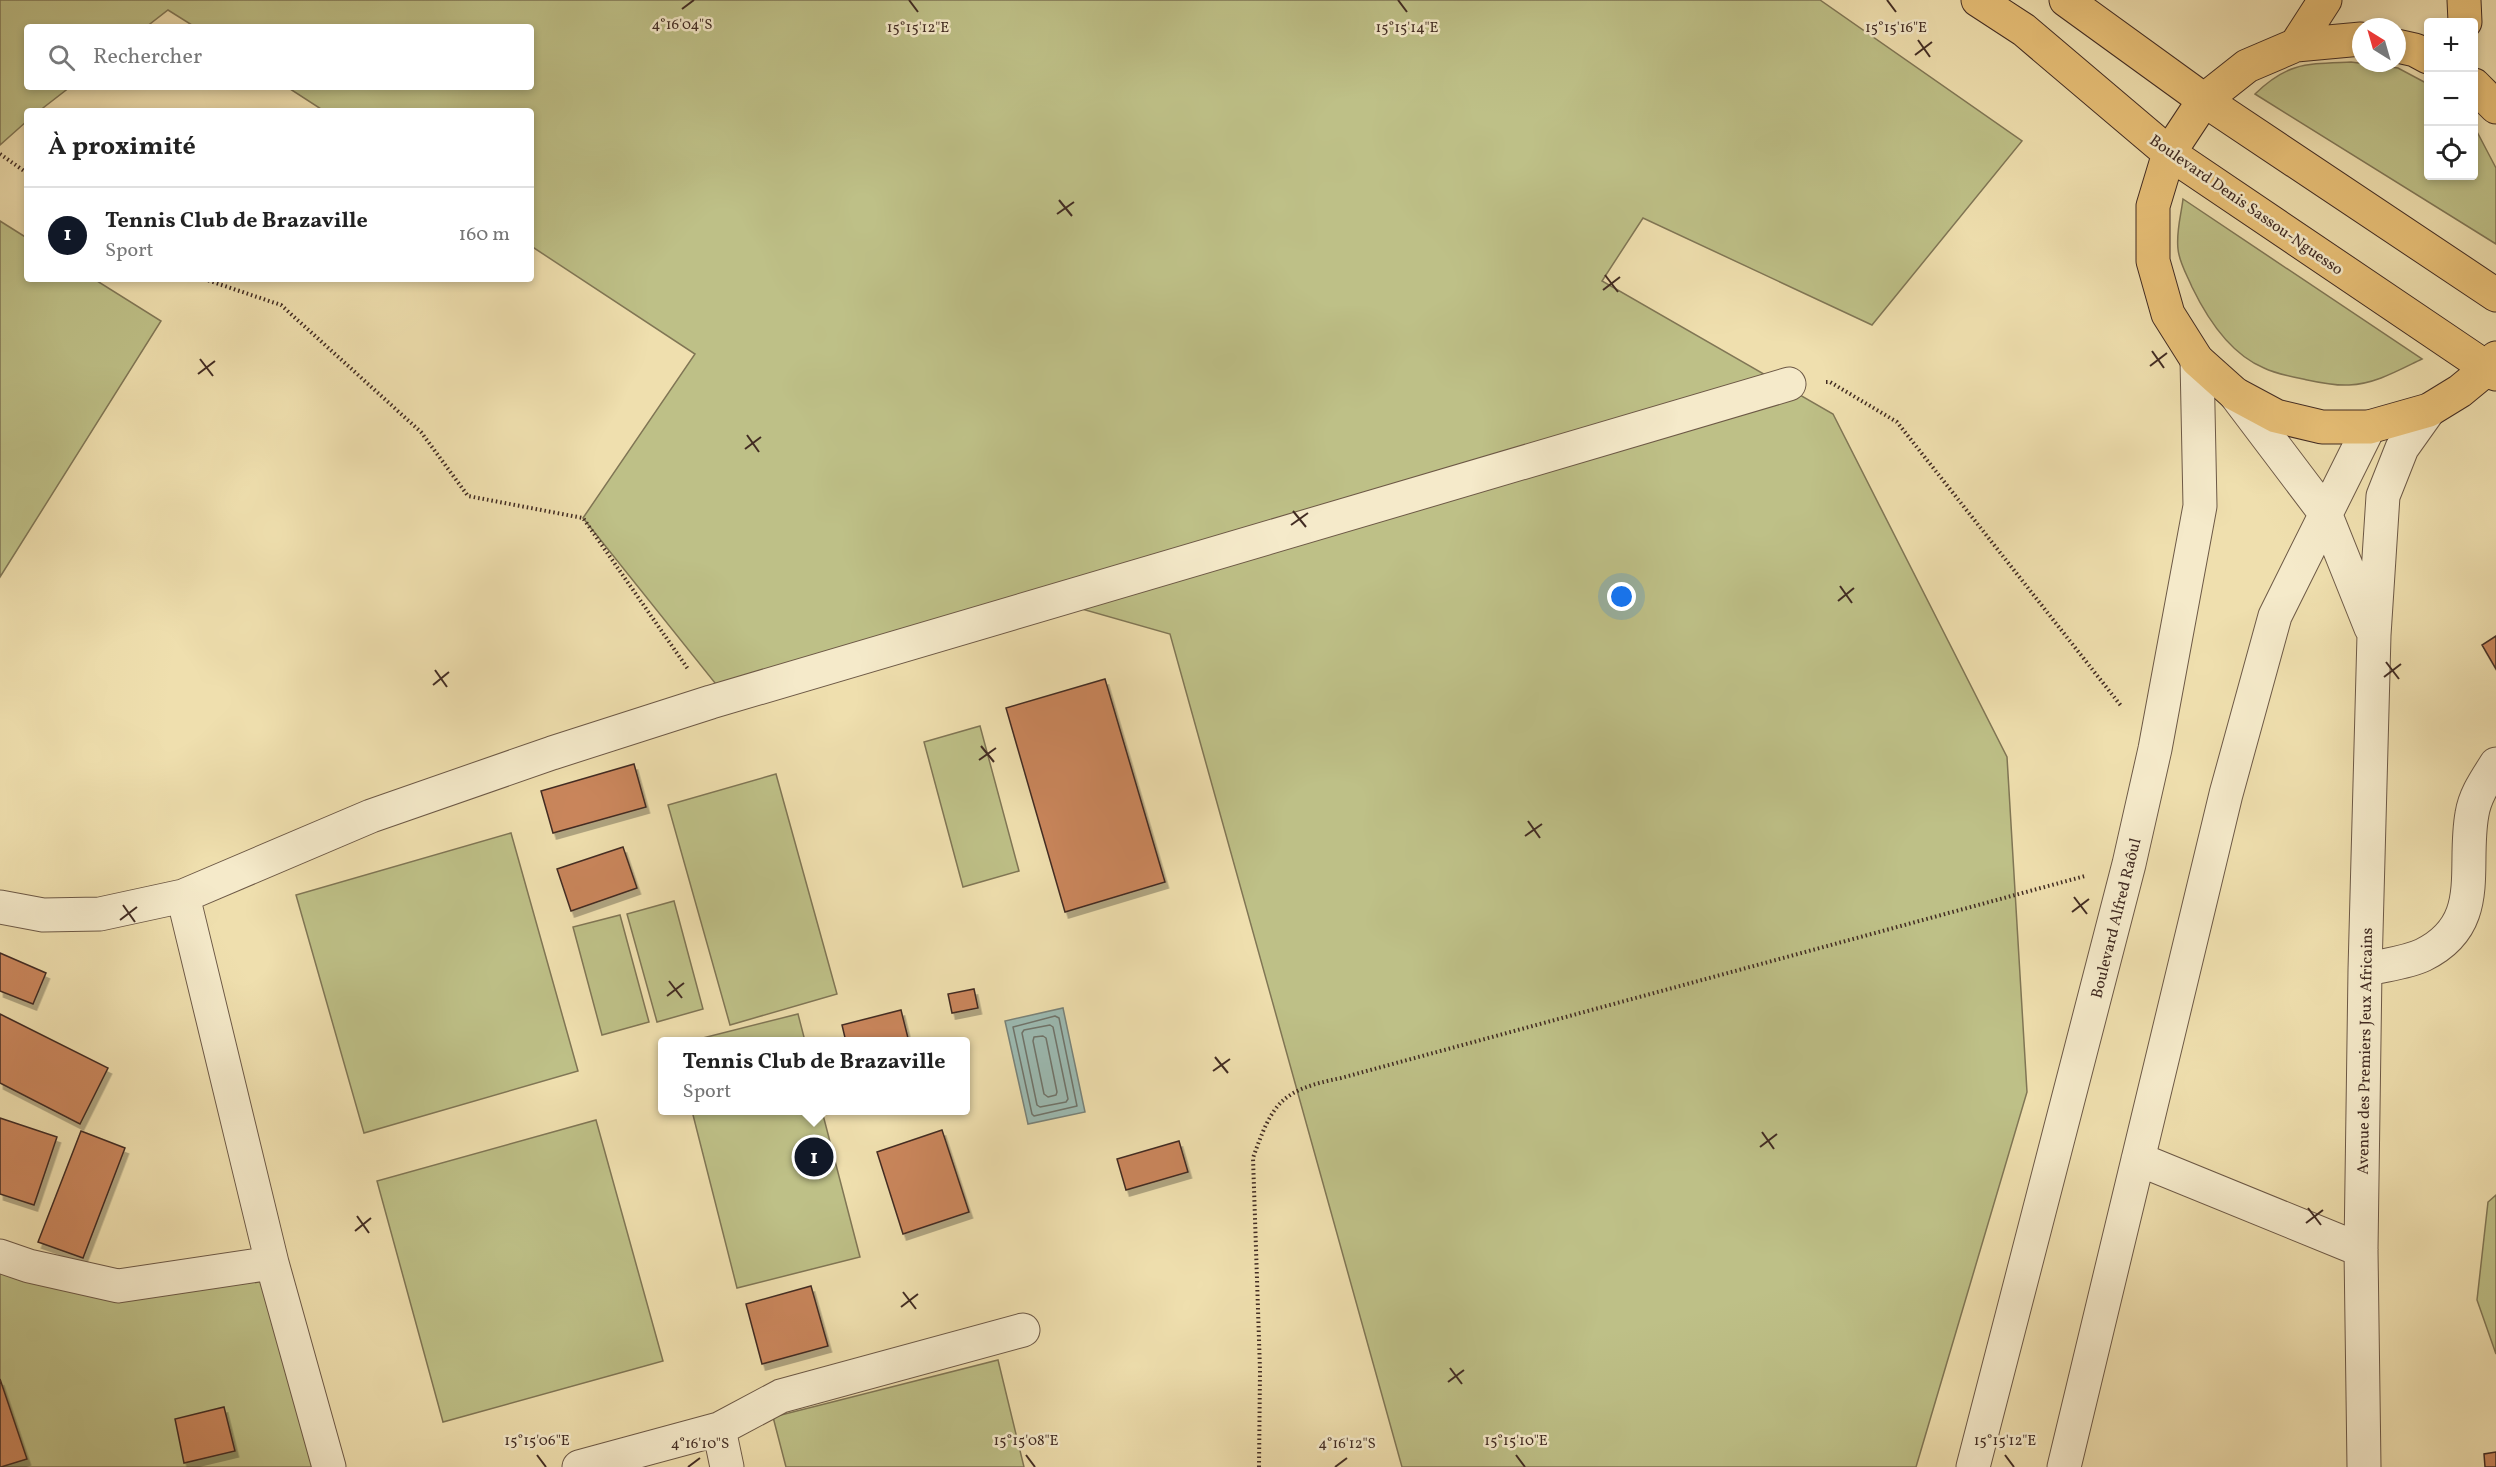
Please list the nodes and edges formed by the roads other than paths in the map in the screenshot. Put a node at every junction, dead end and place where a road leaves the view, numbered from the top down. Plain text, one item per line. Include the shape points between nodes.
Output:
1 (1978, 0) edge
2 (2066, 0) edge
3 (2325, 0) edge
4 (2464, 0) edge
5 (2465, 18) edge
6 (2352, 40) edge
7 (2296, 45) junction
8 (2406, 48) edge
9 (2424, 55) edge
10 (2478, 88) edge
11 (2204, 100) junction
12 (2496, 107) edge
13 (2169, 153) junction
14 (2496, 295) edge
15 (2197, 360) junction
16 (2493, 366) edge
17 (1789, 384) road end
18 (2235, 394) junction
19 (2429, 410) junction
20 (2369, 427) junction
21 (2325, 513) junction
22 (2374, 635) junction
23 (2496, 764) edge
24 (183, 896) junction
25 (0, 907) edge
26 (2365, 970) junction
27 (2138, 1159) junction
28 (2361, 1250) junction
29 (0, 1256) edge
30 (272, 1263) junction
31 (1023, 1330) dead end
32 (719, 1429) junction
33 (329, 1467) edge
34 (579, 1467) edge
35 (727, 1467) edge
36 (1973, 1467) edge
37 (2064, 1467) edge
38 (2364, 1467) edge

1 - 13 main road, Boulevard Denis Sassou-Nguesso via 2024,30
2 - 11 main road
3 - 7 main road
4 - 5 main road
6 - 7 main road
7 - 11 main road via 2247,66
8 - 9 main road
10 - 12 main road
11 - 13 main road
11 - 14 main road
13 - 15 main road via 2153,206 2153,261 2168,314
13 - 16 main road, Boulevard Denis Sassou-Nguesso
15 - 18 main road
15 - 36 street, Boulevard Alfred Raôul via 2200,506 2155,749 2129,864
16 - 19 main road
17 - 24 street via 711,702 372,816
18 - 20 main road via 2276,416 2322,427
18 - 21 street, Avenue des Premiers Jeux Africains
19 - 20 main road
19 - 22 street, Avenue des Premiers Jeux Africains via 2402,448 2383,496
20 - 21 street
21 - 22 street, Avenue des Premiers Jeux Africains
21 - 27 street via 2275,616 2226,794
22 - 26 street, Avenue des Premiers Jeux Africains
23 - 26 street via 2472,813 2463,917 2446,940 2422,955
24 - 25 street via 100,914 43,915
24 - 30 street
26 - 28 street, Avenue des Premiers Jeux Africains
27 - 28 street
27 - 37 street
28 - 38 street, Avenue des Premiers Jeux Africains
29 - 30 street via 118,1286
30 - 33 street
31 - 32 street via 781,1396
32 - 34 street
32 - 35 street

